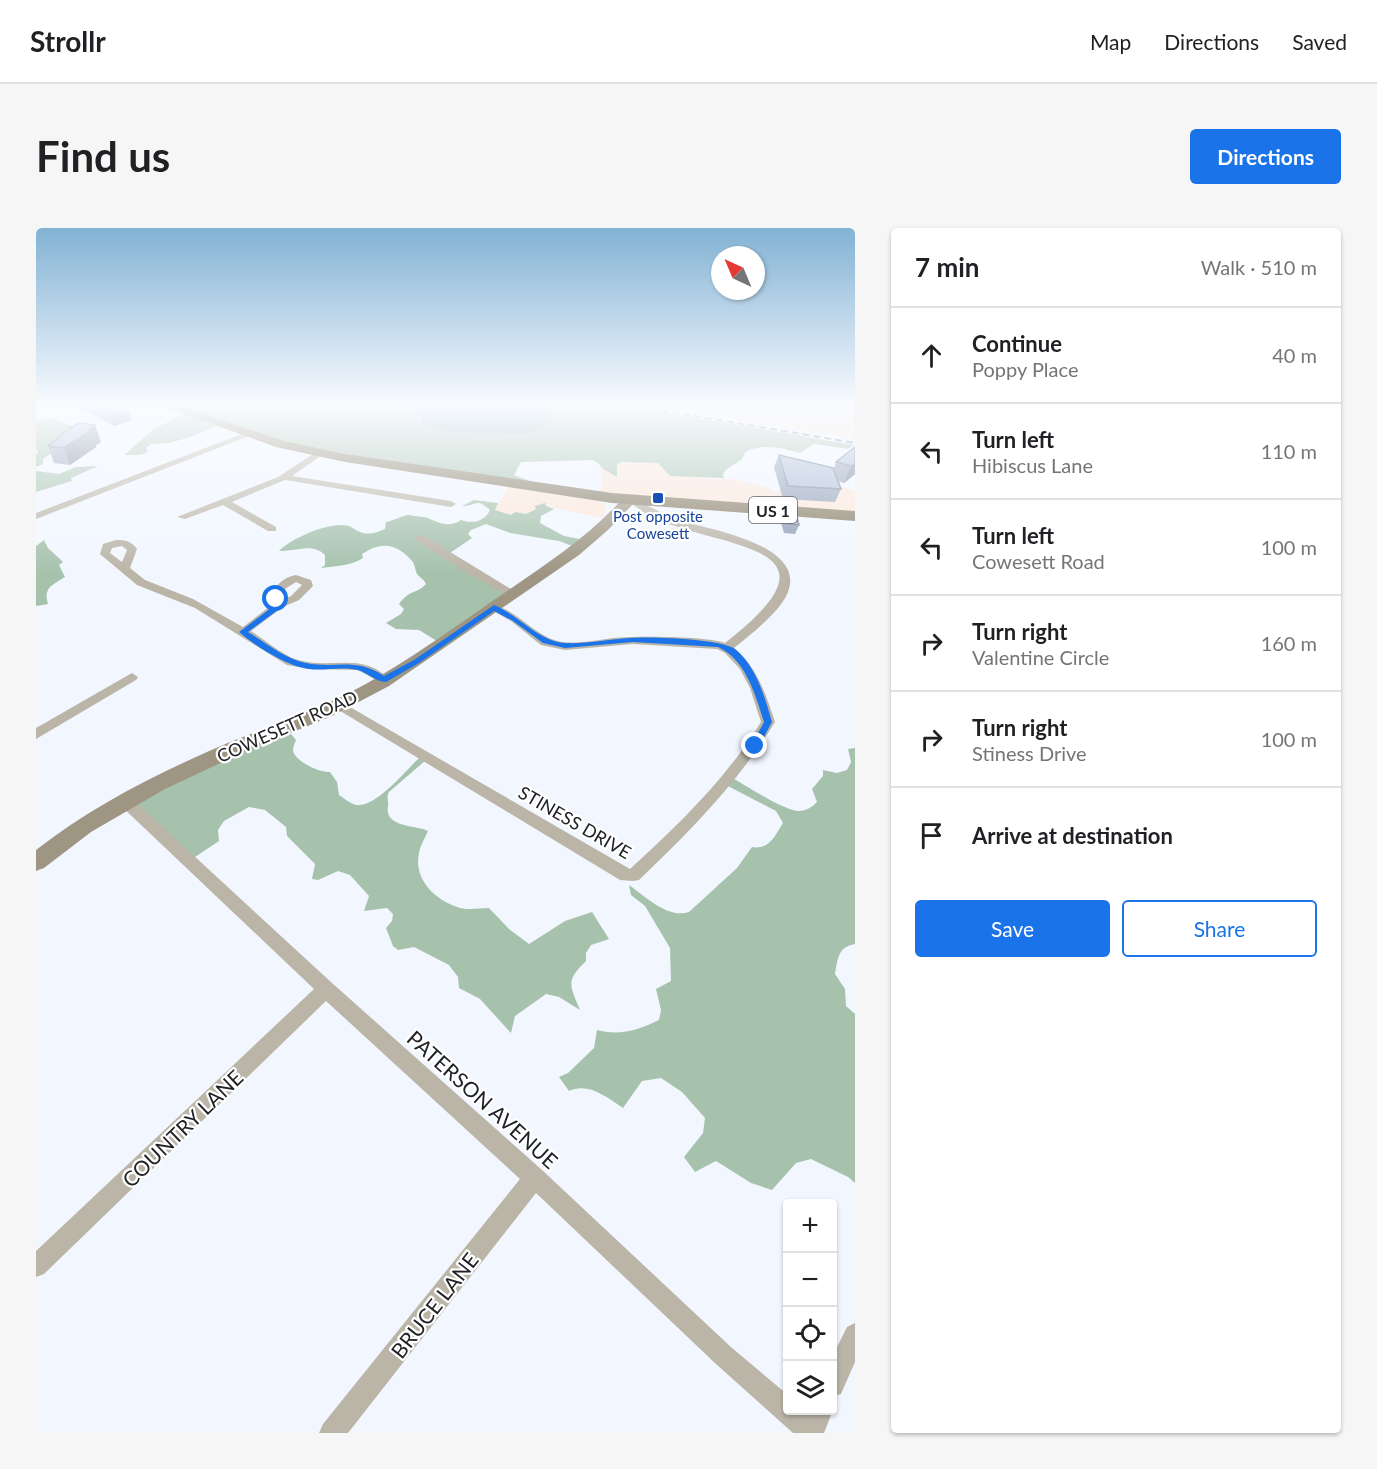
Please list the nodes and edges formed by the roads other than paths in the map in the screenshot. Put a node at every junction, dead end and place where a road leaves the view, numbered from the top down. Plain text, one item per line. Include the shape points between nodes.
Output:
1 (179, 461) edge
2 (307, 461) edge
3 (373, 461) edge
4 (284, 477) junction
5 (612, 498) junction
6 (630, 499) junction
7 (224, 502) junction
8 (451, 504) dead end
9 (36, 516) edge
10 (855, 516) edge
11 (182, 517) dead end
12 (272, 529) dead end
13 (420, 538) dead end
14 (591, 539) junction
15 (125, 569) dead end
16 (513, 594) junction
17 (279, 605) dead end
18 (494, 608) junction
19 (243, 632) junction
20 (726, 648) junction
21 (132, 677) dead end
22 (383, 680) junction
23 (338, 706) junction
24 (36, 734) edge
25 (124, 800) junction
26 (40, 853) edge
27 (326, 989) junction
28 (535, 1177) junction
29 (36, 1266) edge
30 (855, 1335) edge
31 (837, 1374) edge
32 (819, 1415) edge
33 (332, 1433) edge
34 (811, 1433) edge

1 - 9 street
2 - 4 street
3 - 5 main road, US 1
4 - 7 street
4 - 8 street
5 - 6 main road, US 1
5 - 14 main road, COWESETT ROAD
6 - 10 main road, US 1
6 - 14 main road, COWESETT ROAD
6 - 20 street via 662,518 765,550 782,567 785,589
7 - 11 street
7 - 12 street
13 - 16 street
14 - 16 main road, COWESETT ROAD
15 - 19 street via 146,587 197,604
16 - 18 main road, COWESETT ROAD
17 - 19 street
18 - 20 street via 545,642 565,646 633,640
18 - 22 main road, COWESETT ROAD
19 - 22 street via 291,662 309,667 368,669
20 - 23 street, STINESS DRIVE via 745,666 760,694 768,722 734,773 692,820 633,875 617,870
21 - 24 street
22 - 23 main road, COWESETT ROAD
23 - 25 main road, COWESETT ROAD via 229,750
25 - 26 main road, COWESETT ROAD
25 - 27 street, PATERSON AVENUE
27 - 28 street, PATERSON AVENUE
27 - 29 street, COUNTRY LANE
28 - 33 street, BRUCE LANE
28 - 34 street, PATERSON AVENUE
30 - 31 street
32 - 34 street

